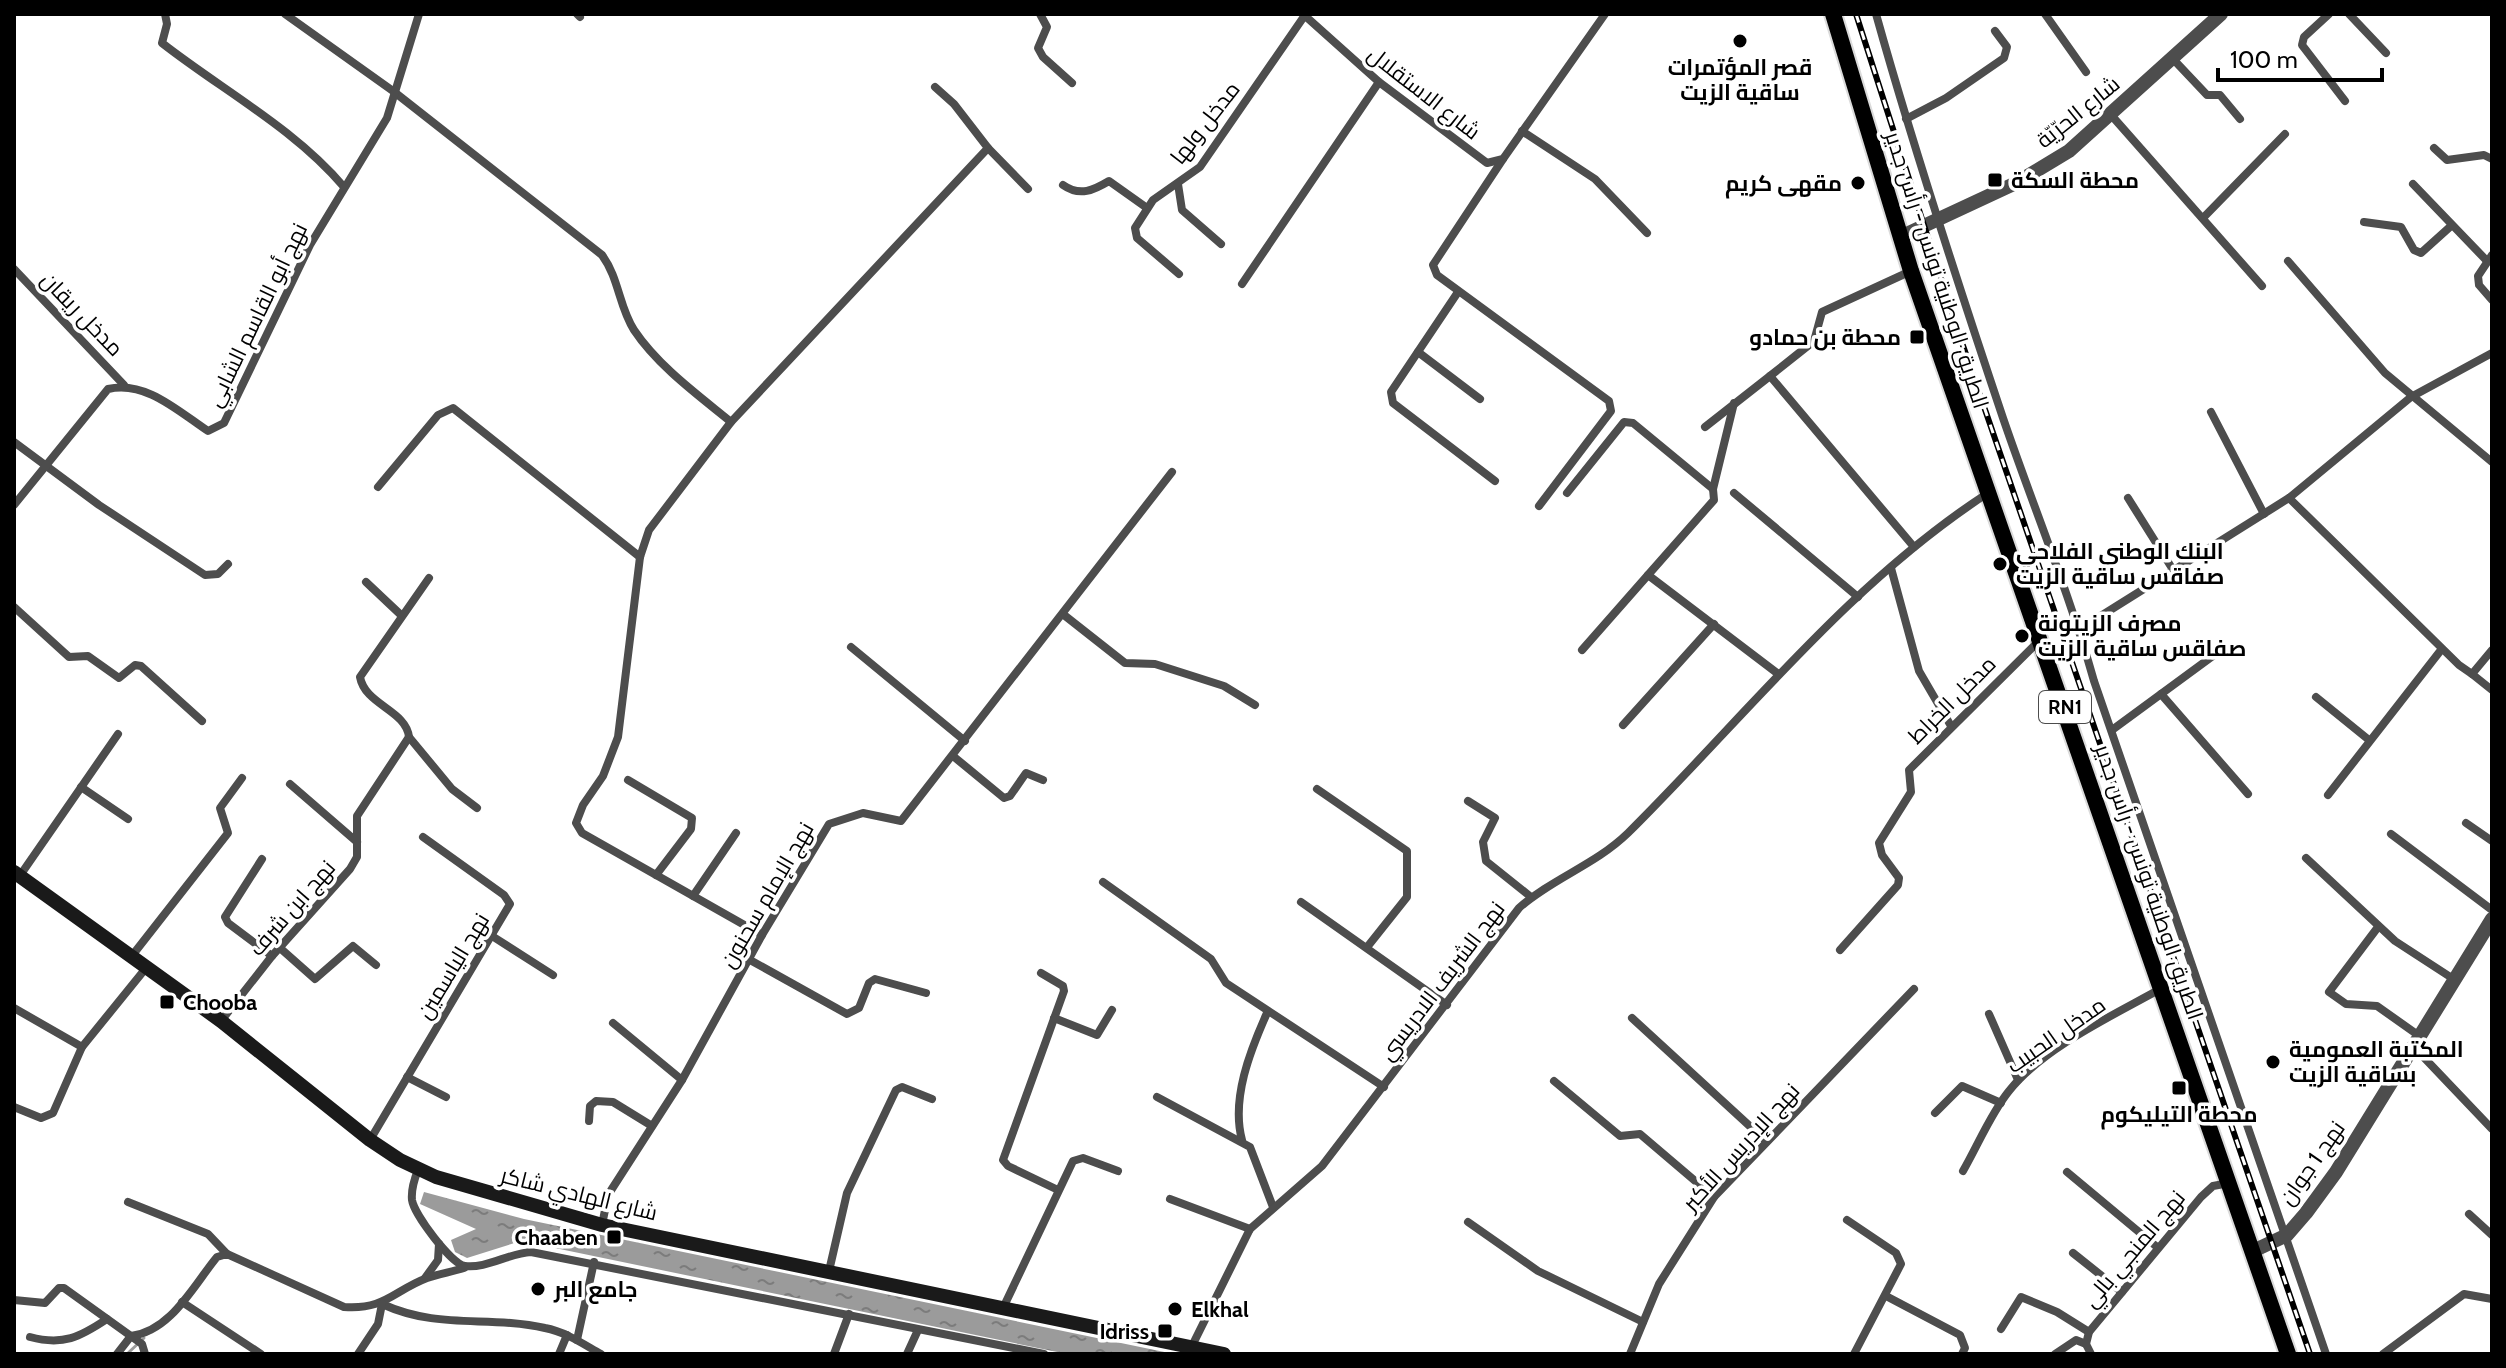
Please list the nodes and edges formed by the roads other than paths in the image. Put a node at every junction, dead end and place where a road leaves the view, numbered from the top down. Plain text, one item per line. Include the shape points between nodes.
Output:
1 (165, 14) edge
2 (285, 14) edge
3 (419, 14) edge
4 (1040, 14) edge
5 (1833, 14) edge
6 (1876, 14) edge
7 (2045, 14) edge
8 (2221, 14) edge
9 (2329, 14) edge
10 (2349, 14) edge
11 (1304, 15) edge
12 (1602, 15) edge
13 (1995, 31) dead end
14 (2386, 53) dead end
15 (2173, 59) junction
16 (2086, 72) dead end
17 (1379, 82) junction
18 (1072, 83) dead end
19 (935, 87) dead end
20 (393, 91) junction
21 (2345, 101) dead end
22 (2112, 116) junction
23 (1906, 119) junction
24 (2240, 119) dead end
25 (1522, 131) junction
26 (2285, 134) dead end
27 (988, 148) junction
28 (2434, 148) dead end
29 (1503, 159) junction
30 (2492, 159) edge
31 (1178, 184) junction
32 (2413, 184) dead end
33 (1063, 185) dead end
34 (344, 187) junction
35 (1028, 189) dead end
36 (1147, 208) junction
37 (2203, 218) junction
38 (1939, 220) junction
39 (2364, 222) dead end
40 (2451, 226) junction
41 (1647, 233) dead end
42 (1900, 237) junction
43 (1221, 244) dead end
44 (2489, 258) edge
45 (2288, 261) dead end
46 (14, 269) edge
47 (1911, 271) junction
48 (1179, 274) dead end
49 (1242, 284) dead end
50 (2262, 286) dead end
51 (1458, 292) junction
52 (2492, 300) edge
53 (1418, 352) junction
54 (2492, 353) edge
55 (1770, 376) junction
56 (124, 385) junction
57 (2411, 397) junction
58 (1480, 399) dead end
59 (1734, 402) junction
60 (2211, 412) dead end
61 (731, 422) junction
62 (1705, 427) dead end
63 (14, 442) edge
64 (2492, 462) edge
65 (45, 466) junction
66 (1172, 472) dead end
67 (1495, 481) dead end
68 (378, 487) dead end
69 (1713, 489) junction
70 (1989, 492) junction
71 (1567, 493) dead end
72 (1734, 493) dead end
73 (2128, 498) dead end
74 (2289, 498) junction
75 (14, 505) edge
76 (1539, 506) dead end
77 (2264, 514) junction
78 (1914, 547) junction
79 (640, 557) junction
80 (228, 564) dead end
81 (1891, 568) junction
82 (2175, 573) junction
83 (1648, 575) junction
84 (429, 578) dead end
85 (366, 582) dead end
86 (1858, 597) junction
87 (14, 607) edge
88 (401, 615) junction
89 (1064, 615) junction
90 (1714, 624) junction
91 (2080, 629) junction
92 (2041, 639) junction
93 (851, 647) dead end
94 (2225, 647) dead end
95 (1582, 650) dead end
96 (2441, 650) junction
97 (2492, 650) edge
98 (1777, 673) junction
99 (2472, 674) junction
100 (2492, 690) edge
101 (2161, 694) junction
102 (2316, 697) dead end
103 (1255, 705) dead end
104 (202, 721) dead end
105 (1623, 725) dead end
106 (1951, 726) junction
107 (2112, 730) junction
108 (118, 734) dead end
109 (409, 737) junction
110 (2369, 740) junction
111 (965, 741) junction
112 (953, 756) junction
113 (242, 778) dead end
114 (628, 780) dead end
115 (1043, 780) dead end
116 (290, 784) dead end
117 (81, 787) junction
118 (1317, 789) dead end
119 (2248, 794) dead end
120 (2328, 795) dead end
121 (1468, 801) dead end
122 (477, 808) dead end
123 (128, 819) dead end
124 (2466, 823) dead end
125 (736, 833) dead end
126 (2391, 834) dead end
127 (423, 837) dead end
128 (2492, 841) edge
129 (357, 842) junction
130 (2306, 858) dead end
131 (262, 859) dead end
132 (17, 874) edge
133 (656, 875) junction
134 (1103, 882) dead end
135 (693, 896) junction
136 (1531, 897) junction
137 (1301, 902) dead end
138 (2492, 910) edge
139 (2492, 919) edge
140 (2378, 927) junction
141 (762, 935) junction
142 (492, 936) junction
143 (1368, 946) junction
144 (280, 948) junction
145 (1840, 950) dead end
146 (272, 956) junction
147 (131, 957) junction
148 (750, 960) junction
149 (376, 965) dead end
150 (146, 968) junction
151 (1041, 973) dead end
152 (553, 975) dead end
153 (2456, 981) junction
154 (2163, 988) junction
155 (1914, 989) dead end
156 (926, 993) dead end
157 (1447, 1005) junction
158 (14, 1008) edge
159 (1112, 1010) dead end
160 (1267, 1013) junction
161 (1989, 1014) dead end
162 (1054, 1018) junction
163 (1632, 1018) dead end
164 (221, 1021) junction
165 (613, 1023) dead end
166 (2415, 1040) junction
167 (82, 1047) junction
168 (407, 1077) junction
169 (682, 1080) junction
170 (2018, 1080) junction
171 (1554, 1081) dead end
172 (1384, 1087) junction
173 (446, 1097) dead end
174 (1157, 1097) dead end
175 (932, 1099) dead end
176 (2001, 1103) junction
177 (14, 1107) edge
178 (1935, 1113) dead end
179 (589, 1121) dead end
180 (652, 1126) junction
181 (2492, 1129) edge
182 (370, 1140) junction
183 (1242, 1140) junction
184 (1766, 1141) junction
185 (418, 1170) junction
186 (1118, 1171) dead end
187 (1963, 1171) dead end
188 (2067, 1172) dead end
189 (2230, 1182) junction
190 (1058, 1190) junction
191 (1714, 1197) junction
192 (1170, 1199) dead end
193 (128, 1202) dead end
194 (1273, 1207) junction
195 (2469, 1214) dead end
196 (1847, 1220) dead end
197 (1468, 1222) dead end
198 (602, 1225) junction
199 (1250, 1229) junction
200 (2287, 1235) junction
201 (2492, 1235) edge
202 (439, 1243) junction
203 (2157, 1247) junction
204 (2253, 1251) junction
205 (2073, 1253) dead end
206 (227, 1254) junction
207 (594, 1262) junction
208 (470, 1267) junction
209 (829, 1271) junction
210 (424, 1279) junction
211 (2122, 1292) junction
212 (1886, 1296) junction
213 (2492, 1299) edge
214 (14, 1300) edge
215 (182, 1302) junction
216 (382, 1304) junction
217 (1004, 1306) junction
218 (849, 1314) junction
219 (107, 1319) junction
220 (1643, 1322) junction
221 (2001, 1329) dead end
222 (918, 1330) junction
223 (2089, 1332) junction
224 (149, 1333) junction
225 (567, 1335) junction
226 (131, 1336) junction
227 (30, 1337) dead end
228 (577, 1340) junction
229 (2086, 1344) junction
230 (1191, 1348) junction
231 (143, 1352) edge
232 (117, 1354) edge
233 (261, 1354) edge
234 (358, 1354) edge
235 (559, 1354) edge
236 (601, 1354) edge
237 (834, 1354) edge
238 (907, 1354) edge
239 (1042, 1354) edge
240 (1224, 1354) edge
241 (1630, 1354) edge
242 (1854, 1354) edge
243 (1962, 1354) edge
244 (2055, 1354) edge
245 (2091, 1354) edge
246 (2288, 1354) edge
247 (2326, 1354) edge
248 (2383, 1354) edge

1 - 34 street via 162,43 248,103
2 - 20 street
3 - 20 street, نهج أبو القاسم الشابي
4 - 18 street via 1047,27 1038,48
5 - 42 main road, الطريق الوطنية تونس - رأس جدير / RN1
6 - 23 street
7 - 16 street
8 - 15 street, شارع الحرّيّة
9 - 21 street via 2302,45
10 - 14 street
11 - 17 street, شارع الاستقلال
11 - 31 street, مدخل ولها via 1200,167
12 - 25 street
13 - 23 street via 2007,47 2004,58
15 - 22 street, شارع الحرّيّة
15 - 24 street via 2207,95 2220,95
17 - 29 street, شارع الاستقلال via 1477,158 1487,163
17 - 49 street
19 - 27 street
20 - 34 street, نهج أبو القاسم الشابي via 387,118
20 - 61 street via 602,255 633,329
22 - 37 street
22 - 38 street, شارع الحرّيّة via 2048,166
23 - 38 street
25 - 29 street
25 - 41 street via 1595,179
26 - 37 street
27 - 35 street
27 - 61 street
28 - 30 street via 2447,160 2484,155
29 - 51 street via 1433,265
31 - 36 street, مدخل ولها
31 - 43 street via 1182,210
32 - 40 street
33 - 36 street via 1093,191 1109,181
34 - 56 street, نهج أبو القاسم الشابي via 310,245 224,423 208,431 141,388
36 - 48 street via 1135,228 1137,238
37 - 50 street
38 - 42 street, شارع الحرّيّة
38 - 91 street
39 - 40 street via 2401,227 2421,253
40 - 44 street
42 - 47 main road, الطريق الوطنية تونس - رأس جدير / RN1
44 - 52 street via 2478,276
45 - 57 street
46 - 56 street, مدخل ريقان
47 - 55 street via 1822,312 1814,341
47 - 70 main road, الطريق الوطنية تونس - رأس جدير / RN1
51 - 53 street
51 - 76 street via 1609,401 1611,411
53 - 58 street
53 - 67 street via 1391,392 1393,403
54 - 57 street
55 - 59 street
55 - 78 street
56 - 65 street via 99,397
57 - 64 street
57 - 74 street
59 - 62 street
59 - 69 street
60 - 77 street
61 - 79 street via 649,530
63 - 65 street
65 - 75 street
65 - 80 street via 205,575 218,574
66 - 89 street, نهج الإمام سحنون
68 - 79 street via 438,415 453,408
69 - 71 street via 1633,423 1624,422
69 - 83 street via 1714,500
70 - 78 street, نهج الشريف الادريسي
70 - 92 main road, الطريق الوطنية تونس - رأس جدير / RN1
72 - 86 street
73 - 82 street
74 - 77 street
74 - 96 street
77 - 82 street
78 - 81 street, نهج الشريف الادريسي
79 - 133 street via 618,737 576,823 582,833
81 - 86 street, نهج الشريف الادريسي
81 - 106 street via 1919,671
82 - 91 street
83 - 90 street
83 - 95 street
84 - 88 street
85 - 88 street
86 - 98 street, نهج الشريف الادريسي
87 - 104 street via 69,657 88,656 119,678 141,666
88 - 109 street via 360,677 369,696 404,724
89 - 103 street via 1125,663 1155,664 1224,686
89 - 111 street, نهج الإمام سحنون
90 - 98 street
90 - 105 street
91 - 107 street
92 - 106 street, مدخل الخراط
92 - 154 main road, الطريق الوطنية تونس - رأس جدير / RN1
93 - 111 street
94 - 101 street
96 - 99 street
96 - 110 street
97 - 99 street
98 - 136 street, نهج الشريف الادريسي via 1627,834 1592,864
99 - 100 street
101 - 107 street
101 - 119 street
102 - 110 street
106 - 145 street, مدخل الخراط via 1909,770 1911,792 1879,843 1898,885
107 - 200 street
108 - 117 street
109 - 122 street via 452,789
109 - 129 street, نهج ابن شرف via 357,816
110 - 120 street
111 - 112 street, نهج الإمام سحنون
112 - 115 street via 1004,798 1026,773
112 - 141 street, نهج الإمام سحنون via 901,821 863,813 829,824
113 - 147 street via 220,808 228,833
114 - 133 street via 692,818 691,829
116 - 129 street
117 - 123 street
117 - 132 street
118 - 143 street via 1407,851 1407,897
121 - 136 street via 1495,818 1483,842 1484,857
124 - 128 street
125 - 135 street
126 - 138 street
127 - 142 street, نهج الياسمين via 507,899 508,911
129 - 144 street, نهج ابن شرف via 350,869
130 - 140 street
131 - 146 street via 225,917
132 - 147 main road, شارع الهادي شاكر
133 - 135 street
134 - 160 street via 1211,959 1226,983
135 - 141 street
136 - 157 street, نهج الشريف الادريسي
137 - 143 street
139 - 153 street, نهج 1 جوان
140 - 153 street
140 - 166 street via 2329,992 2346,1004 2377,1006
141 - 148 street, نهج الإمام سحنون
142 - 152 street
142 - 168 street, نهج الياسمين
143 - 157 street
144 - 146 street, نهج ابن شرف
144 - 149 street via 315,979 353,946
146 - 164 street, نهج ابن شرف
147 - 150 main road, شارع الهادي شاكر
148 - 156 street via 847,1014 859,1008 875,979
148 - 169 street, نهج الإمام سحنون
150 - 164 main road, شارع الهادي شاكر
150 - 167 street
151 - 162 street via 1064,987
153 - 166 street, نهج 1 جوان
154 - 170 street, مدخل الحبيب via 2088,1030
154 - 189 main road, الطريق الوطنية تونس - رأس جدير / RN1
155 - 184 street, نهج الإدريس الأكبر
157 - 172 street, نهج الشريف الادريسي
158 - 167 street
159 - 162 street via 1097,1035
160 - 172 street via 1299,1028
160 - 183 street via 1247,1058 1236,1118
161 - 170 street
162 - 190 street via 1003,1155 1008,1166
163 - 184 street
164 - 182 main road, شارع الهادي شاكر
165 - 169 street
166 - 181 street
166 - 200 street, نهج 1 جوان via 2336,1172
167 - 177 street via 53,1113 41,1118
168 - 173 street
168 - 182 street, نهج الياسمين
169 - 180 street, نهج الإمام سحنون
170 - 176 street, مدخل الحبيب
171 - 191 street via 1620,1136 1644,1137
172 - 194 street, نهج الشريف الادريسي via 1322,1166
174 - 183 street
175 - 209 street via 902,1087 896,1090 844,1201
176 - 178 street via 1962,1086
176 - 187 street, مدخل الحبيب
179 - 180 street via 590,1106 596,1101 613,1102
180 - 198 street, نهج الإمام سحنون via 608,1195
182 - 185 main road, شارع الهادي شاكر
183 - 194 street via 1258,1164
184 - 191 street, نهج الإدريس الأكبر
185 - 198 main road, شارع الهادي شاكر
185 - 202 street via 412,1203
186 - 190 street via 1078,1158
188 - 203 street
189 - 203 street, نهج المنجي بالي via 2207,1191
189 - 204 main road, الطريق الوطنية تونس - رأس جدير / RN1
190 - 217 street
191 - 220 street, نهج الإدريس الأكبر via 1659,1284
192 - 199 street
193 - 206 street via 208,1234
194 - 199 street, نهج الشريف الادريسي
195 - 201 street
196 - 212 street via 1896,1253 1901,1264
197 - 220 street via 1538,1271
198 - 209 main road, شارع الهادي شاكر
199 - 230 street, نهج الشريف الادريسي
200 - 204 street, نهج 1 جوان
200 - 247 street
202 - 208 street via 453,1262
202 - 210 street via 438,1260
203 - 211 street, نهج المنجي بالي
204 - 246 main road, الطريق الوطنية تونس - رأس جدير / RN1
205 - 211 street
206 - 215 street via 217,1257
206 - 216 street via 344,1307
207 - 208 street via 531,1252
207 - 218 street
207 - 228 street
208 - 210 street
209 - 217 main road, شارع الهادي شاكر
210 - 216 street
211 - 223 street, نهج المنجي بالي
212 - 242 street
212 - 243 street via 1960,1335
213 - 248 street via 2464,1294
214 - 219 street via 45,1303 64,1288
215 - 224 street
215 - 233 street
216 - 225 street via 428,1320 520,1324
216 - 234 street via 378,1324
217 - 230 main road, شارع الهادي شاكر
218 - 222 street
218 - 237 street
219 - 226 street
219 - 227 street via 74,1340 50,1343
220 - 241 street, نهج الإدريس الأكبر
221 - 223 street via 2021,1297
222 - 238 street
222 - 239 street
223 - 229 street, نهج المنجي بالي
224 - 226 street
224 - 231 street
225 - 228 street
225 - 235 street
226 - 231 street
226 - 232 street
228 - 236 street
229 - 244 street via 2076,1340
229 - 245 street, نهج المنجي بالي
230 - 240 main road, شارع الهادي شاكر

